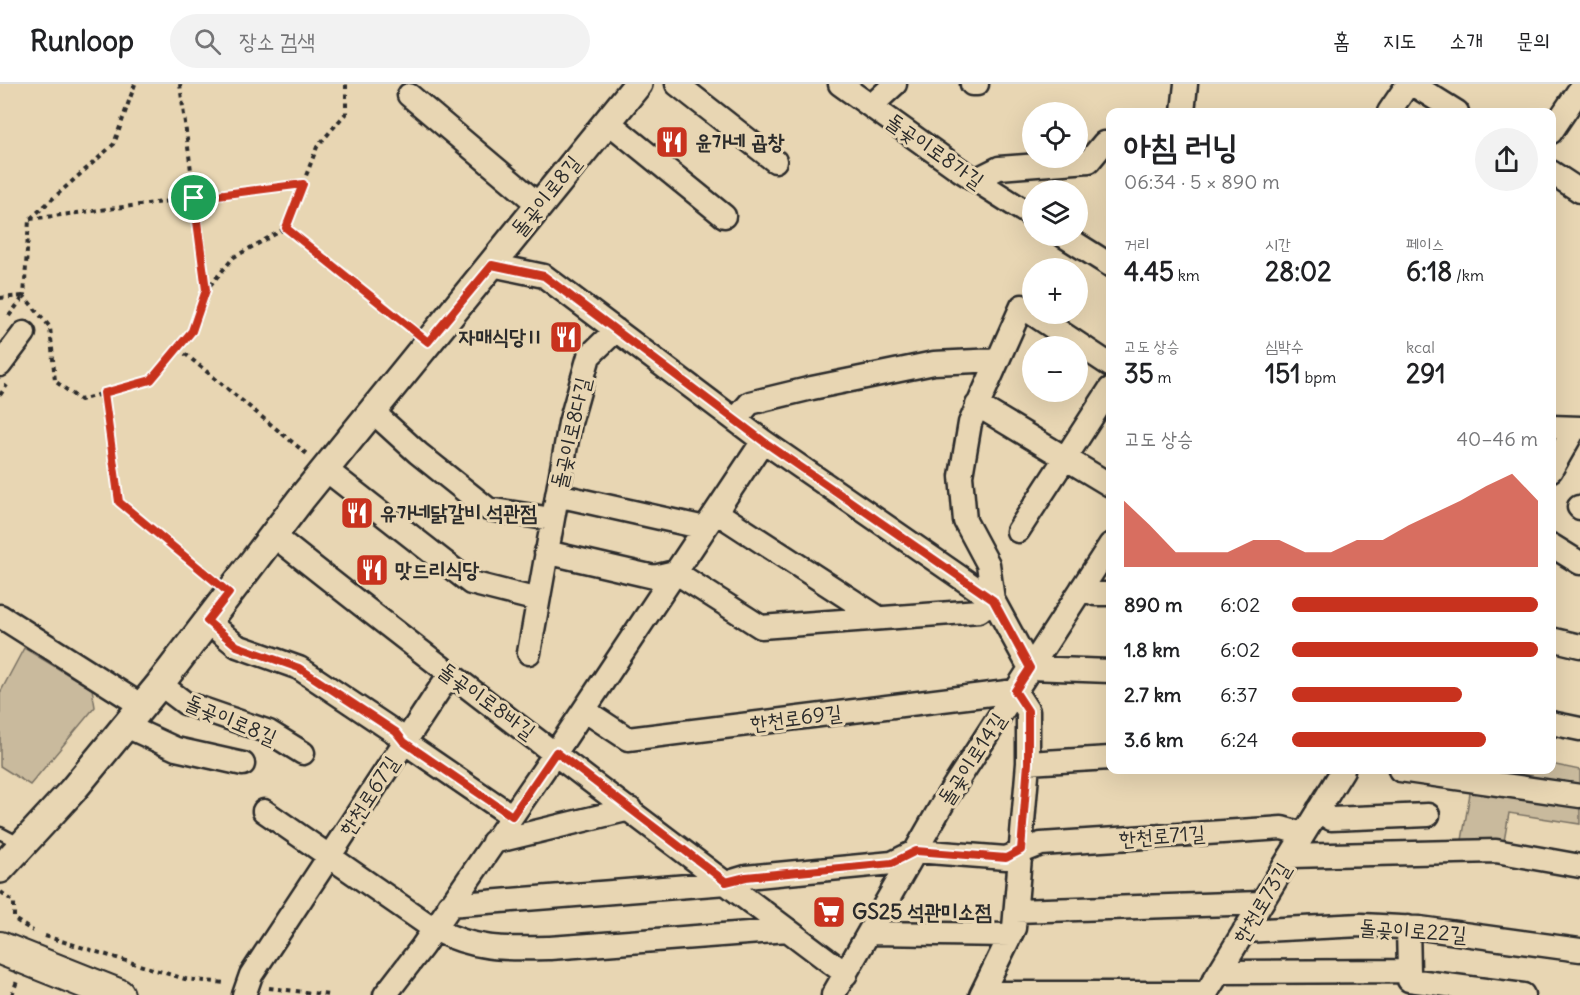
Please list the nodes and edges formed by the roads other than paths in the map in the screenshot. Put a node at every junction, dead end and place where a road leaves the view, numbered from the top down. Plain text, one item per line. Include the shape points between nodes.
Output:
1 (638, 84) edge
2 (677, 84) edge
3 (840, 84) edge
4 (895, 84) edge
5 (972, 84) edge
6 (977, 84) edge
7 (1186, 84) edge
8 (1410, 84) edge
9 (1580, 89) edge
10 (409, 95) dead end
11 (871, 106) junction
12 (1183, 108) edge
13 (1392, 108) edge
14 (1450, 108) edge
15 (607, 121) junction
16 (1556, 125) edge
17 (1106, 143) edge
18 (775, 161) dead end
19 (1556, 175) edge
20 (975, 180) junction
21 (1580, 191) edge
22 (539, 205) junction
23 (1022, 210) edge
24 (724, 216) dead end
25 (1080, 246) edge
26 (1106, 262) edge
27 (492, 265) junction
28 (1022, 322) edge
29 (1048, 324) edge
30 (15, 327) road end
31 (616, 330) junction
32 (997, 360) junction
33 (1106, 362) edge
34 (0, 365) edge
35 (1106, 395) edge
36 (977, 405) junction
37 (372, 411) junction
38 (735, 420) junction
39 (1556, 428) edge
40 (1577, 428) edge
41 (763, 441) junction
42 (1065, 459) junction
43 (1556, 463) edge
44 (325, 469) junction
45 (1106, 483) edge
46 (557, 495) junction
47 (552, 519) junction
48 (710, 520) junction
49 (1018, 531) dead end
50 (273, 535) junction
51 (1556, 548) edge
52 (546, 552) junction
53 (1106, 553) edge
54 (1580, 563) edge
55 (675, 572) junction
56 (1082, 588) junction
57 (1106, 594) edge
58 (538, 600) junction
59 (993, 600) junction
60 (0, 616) edge
61 (879, 618) junction
62 (207, 621) junction
63 (1556, 640) edge
64 (1580, 646) edge
65 (529, 653) dead end
66 (1030, 668) junction
67 (1106, 671) edge
68 (449, 675) junction
69 (160, 684) junction
70 (1015, 691) junction
71 (584, 710) junction
72 (134, 716) junction
73 (1556, 724) edge
74 (1580, 729) edge
75 (404, 742) junction
76 (556, 752) junction
77 (303, 753) dead end
78 (1106, 759) edge
79 (1028, 763) junction
80 (243, 764) dead end
81 (1340, 774) edge
82 (1428, 774) edge
83 (1580, 796) edge
84 (630, 809) junction
85 (1318, 810) junction
86 (264, 811) dead end
87 (1428, 815) dead end
88 (512, 816) junction
89 (1303, 834) junction
90 (11, 839) edge
91 (494, 842) junction
92 (1021, 850) junction
93 (916, 851) junction
94 (1290, 856) junction
95 (329, 857) junction
96 (1580, 866) edge
97 (0, 869) edge
98 (726, 882) junction
99 (1261, 903) junction
100 (449, 905) junction
101 (1016, 911) junction
102 (1408, 927) junction
103 (434, 929) junction
104 (788, 930) junction
105 (1244, 931) junction
106 (870, 933) junction
107 (1010, 935) junction
108 (0, 948) edge
109 (1580, 950) edge
110 (1409, 971) junction
111 (1220, 972) junction
112 (846, 974) junction
113 (245, 990) edge
114 (982, 994) edge
115 (1206, 994) edge
116 (118, 995) edge
117 (385, 995) edge
118 (833, 995) edge
119 (1523, 995) edge

1 - 15 street, 돌곶이로8길
2 - 18 street
3 - 11 street, 돌곶이로8가길
4 - 11 street
5 - 6 street
7 - 12 street
8 - 13 street
8 - 14 street
9 - 16 street
10 - 22 street
11 - 20 street, 돌곶이로8가길
15 - 22 street, 돌곶이로8길
15 - 24 street
17 - 20 street via 1089,161 999,168
19 - 21 street
20 - 23 street, 돌곶이로8가길
22 - 27 street, 돌곶이로8길
25 - 26 street
27 - 31 street via 544,276
27 - 37 street, 돌곶이로8길
28 - 32 street
29 - 33 street
30 - 34 street
31 - 38 street
31 - 46 street, 돌곶이로8다길 via 589,356 570,423
32 - 36 street
32 - 38 street via 934,363 812,388 750,403
35 - 42 street
36 - 42 street
36 - 59 street via 969,423 961,476 965,521 988,564
37 - 44 street, 돌곶이로8길
37 - 47 street via 488,509
38 - 41 street
39 - 40 street
40 - 43 street
41 - 48 street
41 - 59 street
42 - 45 street
42 - 49 street
44 - 50 street, 돌곶이로8길
44 - 58 street via 471,583
46 - 47 street, 돌곶이로8다길
46 - 48 street
47 - 52 street, 돌곶이로8다길
48 - 55 street
48 - 61 street
50 - 62 street, 돌곶이로8길
50 - 68 street, 돌곶이로8바길
51 - 54 street
52 - 55 street via 654,577
52 - 58 street, 돌곶이로8다길
53 - 56 street, 돌곶이로14길
55 - 61 street via 761,627
55 - 71 street
56 - 57 street
56 - 66 street, 돌곶이로14길
58 - 65 street, 돌곶이로8다길
59 - 61 street via 979,611
59 - 66 street
60 - 72 street
62 - 69 street, 돌곶이로8길
62 - 75 street via 237,646 299,668 396,732
63 - 64 street
66 - 67 street
66 - 70 street, 돌곶이로14길
68 - 75 street, 한천로67길
68 - 76 street, 돌곶이로8바길
69 - 72 street, 돌곶이로8길
69 - 77 street, 돌곶이로8길 via 185,703 269,732
70 - 71 street, 한천로69길 via 628,739
70 - 79 street via 1028,711
70 - 93 street, 돌곶이로14길
71 - 76 street
72 - 80 street, 돌곶이로8길 via 176,749
72 - 90 street, 돌곶이로8길
73 - 74 street
75 - 88 street
75 - 95 street, 한천로67길
76 - 84 street, 돌곶이로8바길
76 - 88 street
78 - 79 street
79 - 92 street
81 - 85 street, 한천로73길
82 - 83 street
84 - 91 street
84 - 98 street, 돌곶이로8바길
85 - 87 street via 1331,819
85 - 89 street, 한천로73길
86 - 95 street, 한천로67길
88 - 91 street
89 - 92 street, 한천로71길 via 1282,828 1041,844
89 - 94 street, 한천로73길
90 - 97 street, 돌곶이로8길
91 - 100 street
92 - 93 street, 한천로71길 via 1006,858
92 - 101 street
93 - 98 street via 892,863
93 - 106 street, 돌곶이로14길
94 - 96 street via 1496,851
94 - 99 street, 한천로73길
95 - 103 street
95 - 113 street, 한천로67길
98 - 100 street
98 - 104 street, 돌곶이로8바길
99 - 101 street
99 - 105 street, 한천로73길
100 - 103 street
101 - 107 street
102 - 105 street, 돌곶이로22길
102 - 109 street, 돌곶이로22길
102 - 110 street
103 - 104 street via 463,943 513,949
103 - 117 street
104 - 112 street, 돌곶이로8바길
105 - 111 street, 한천로73길
106 - 107 street
106 - 112 street, 돌곶이로14길
107 - 114 street
108 - 116 main road
110 - 111 street, 돌곶이로22길
110 - 119 street, 돌곶이로22길 via 1409,980
111 - 115 street, 한천로73길
112 - 118 street, 돌곶이로14길
114 - 115 street

